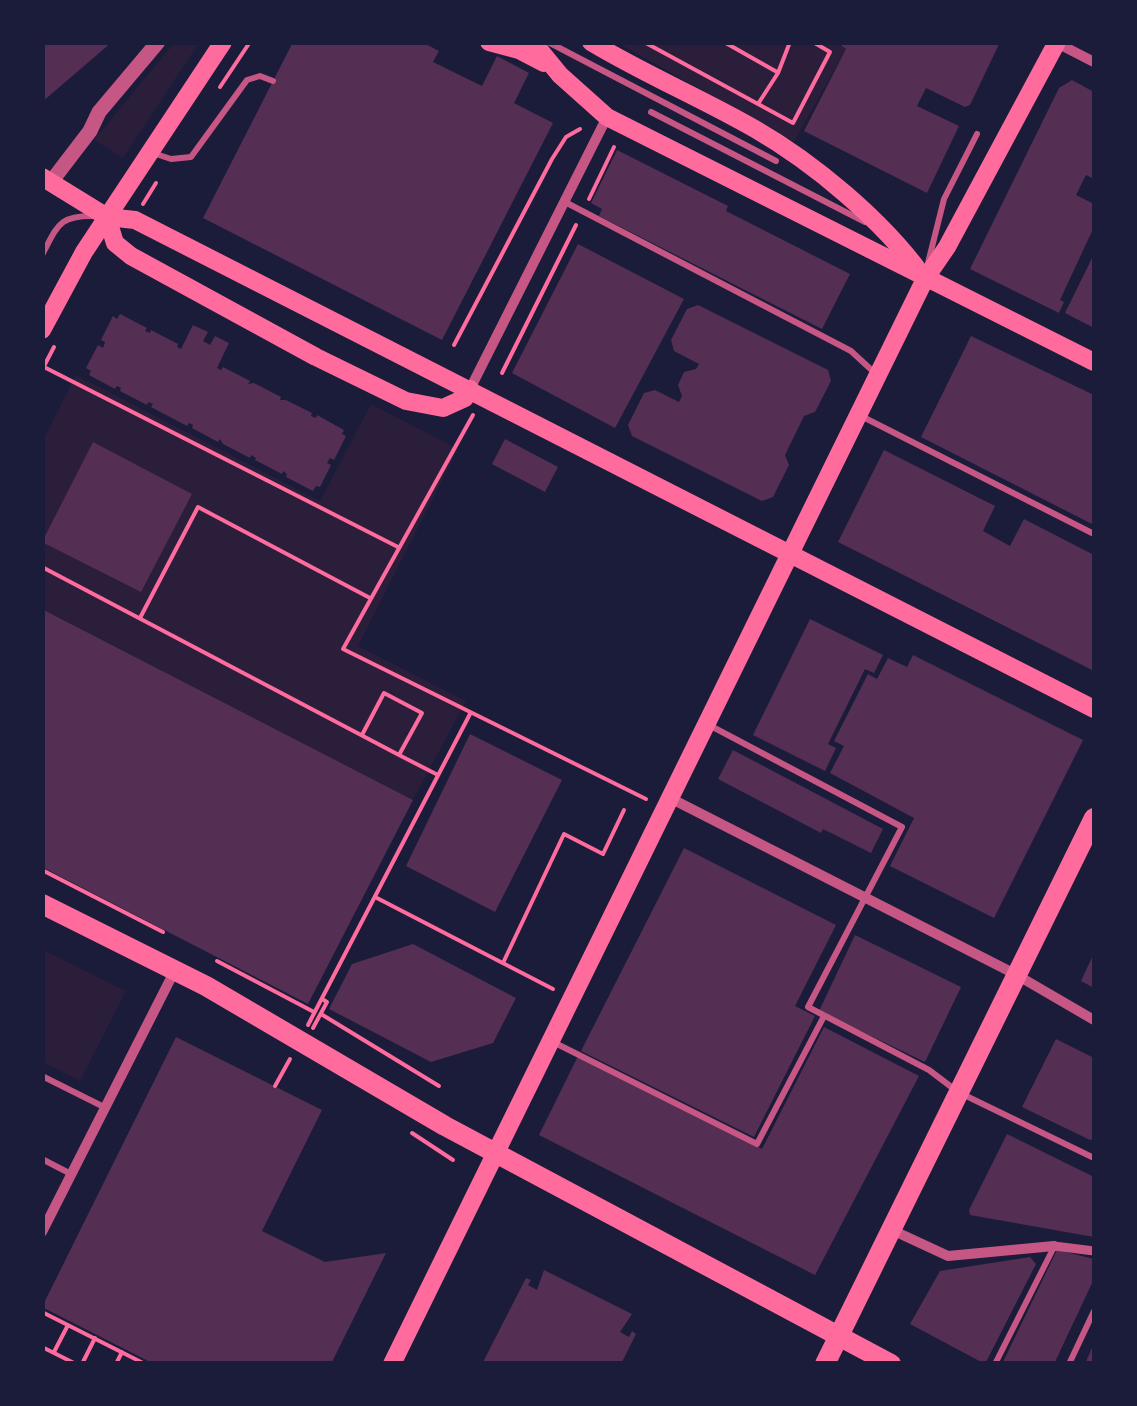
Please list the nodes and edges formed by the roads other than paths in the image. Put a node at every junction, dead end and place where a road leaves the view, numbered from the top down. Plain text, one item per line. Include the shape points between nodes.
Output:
1 (158, 42) edge
2 (222, 42) edge
3 (488, 42) edge
4 (533, 42) edge
5 (548, 42) edge
6 (591, 42) edge
7 (1057, 42) edge
8 (1094, 62) edge
9 (560, 75) junction
10 (273, 81) dead end
11 (651, 112) dead end
12 (607, 117) junction
13 (977, 134) dead end
14 (152, 152) junction
15 (776, 160) dead end
16 (46, 179) edge
17 (564, 201) junction
18 (107, 217) junction
19 (888, 234) junction
20 (42, 255) edge
21 (926, 279) junction
22 (42, 330) edge
23 (1094, 362) edge
24 (878, 375) junction
25 (474, 397) junction
26 (858, 414) junction
27 (1094, 534) edge
28 (788, 554) junction
29 (1094, 710) edge
30 (706, 723) junction
31 (666, 803) junction
32 (1094, 818) edge
33 (864, 898) junction
34 (42, 904) edge
35 (175, 969) junction
36 (1015, 974) junction
37 (823, 1018) junction
38 (1094, 1020) edge
39 (550, 1041) junction
40 (42, 1076) edge
41 (958, 1092) junction
42 (105, 1108) junction
43 (495, 1151) junction
44 (1094, 1158) edge
45 (42, 1159) edge
46 (72, 1174) junction
47 (891, 1230) junction
48 (42, 1232) edge
49 (1054, 1246) junction
50 (1094, 1251) edge
51 (1094, 1311) edge
52 (840, 1335) junction
53 (392, 1364) edge
54 (825, 1364) edge
55 (891, 1364) edge
56 (995, 1364) edge
57 (1070, 1364) edge

1 - 16 street
2 - 14 main road
3 - 9 main road via 535,57
4 - 9 main road
5 - 15 lane
6 - 19 main road via 770,138
7 - 8 street
7 - 21 main road
9 - 12 main road
10 - 14 lane via 247,80 191,157
11 - 19 lane
12 - 17 street
12 - 21 main road
13 - 21 lane via 944,200
14 - 18 main road
16 - 18 main road
17 - 24 lane via 851,351
17 - 25 street
18 - 20 lane via 72,216 59,224
18 - 22 main road
18 - 25 main road via 134,220
18 - 25 main road via 115,243 131,256 406,401 443,408
19 - 21 main road
21 - 23 main road
21 - 24 main road
24 - 26 main road
25 - 28 main road
26 - 27 lane
26 - 28 main road
28 - 29 main road
28 - 30 main road
30 - 31 main road
30 - 33 lane via 902,826
31 - 33 street
31 - 39 main road
32 - 36 main road
33 - 36 street
33 - 37 lane via 808,1007
34 - 35 main road
35 - 42 street
35 - 43 main road
36 - 38 street
36 - 41 main road
37 - 39 lane via 757,1144
37 - 41 lane via 929,1070
39 - 43 main road
40 - 42 lane
41 - 44 lane
41 - 47 main road
42 - 46 street
43 - 52 main road
43 - 53 main road
45 - 46 lane
46 - 48 street
47 - 49 street via 948,1256
47 - 52 main road
49 - 50 street
49 - 56 lane
51 - 57 lane
52 - 54 main road
52 - 55 main road

